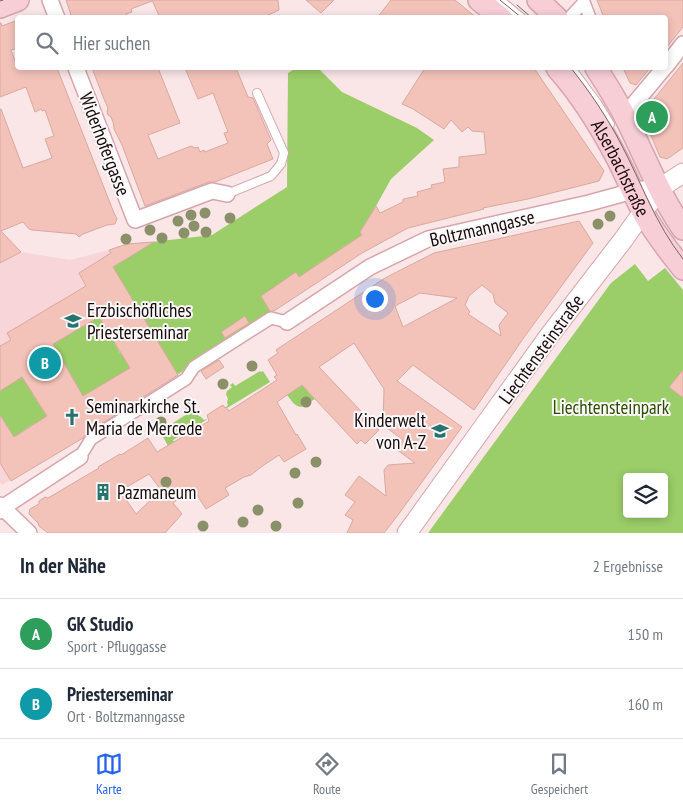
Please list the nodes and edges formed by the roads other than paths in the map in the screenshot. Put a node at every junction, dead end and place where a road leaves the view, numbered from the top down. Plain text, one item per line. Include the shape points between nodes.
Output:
1 (18, 0) edge
2 (50, 0) edge
3 (479, 0) edge
4 (500, 0) edge
5 (538, 0) edge
6 (584, 1) edge
7 (0, 7) edge
8 (56, 15) edge
9 (497, 15) edge
10 (518, 15) edge
11 (561, 15) edge
12 (566, 15) edge
13 (589, 15) edge
14 (683, 44) edge
15 (668, 63) edge
16 (77, 70) edge
17 (558, 70) edge
18 (573, 70) edge
19 (597, 70) edge
20 (663, 70) edge
21 (257, 93) dead end
22 (619, 123) junction
23 (683, 173) edge
24 (644, 188) junction
25 (227, 194) joint
26 (643, 213) junction
27 (683, 229) edge
28 (683, 269) edge
29 (287, 322) joint
30 (80, 457) joint
31 (1, 508) edge
32 (29, 533) edge
33 (408, 533) edge

1 - 7 main road
2 - 8 street
3 - 9 main road
4 - 10 lane
5 - 11 main road
6 - 12 street
6 - 13 street
14 - 15 street
16 - 25 street, Widerhofergasse via 135,220 212,191
17 - 24 main road, Alserbachstraße via 596,120 611,148
18 - 22 lane, Alserbachstraße via 598,103
19 - 22 main road, Alserbachstraße
20 - 22 street
21 - 25 lane via 284,153 282,164 271,176
22 - 24 main road, Alserbachstraße
23 - 24 street
24 - 26 main road, Alserbachstraße
24 - 27 main road, Alserbachstraße
24 - 29 street, Boltzmanngasse via 428,239 370,267
26 - 28 main road, Alserbachstraße
26 - 33 street, Liechtensteinstraße via 549,336
29 - 30 street, Boltzmanngasse via 271,318 194,367 186,379 91,439
30 - 31 street, Boltzmanngasse
31 - 32 street

